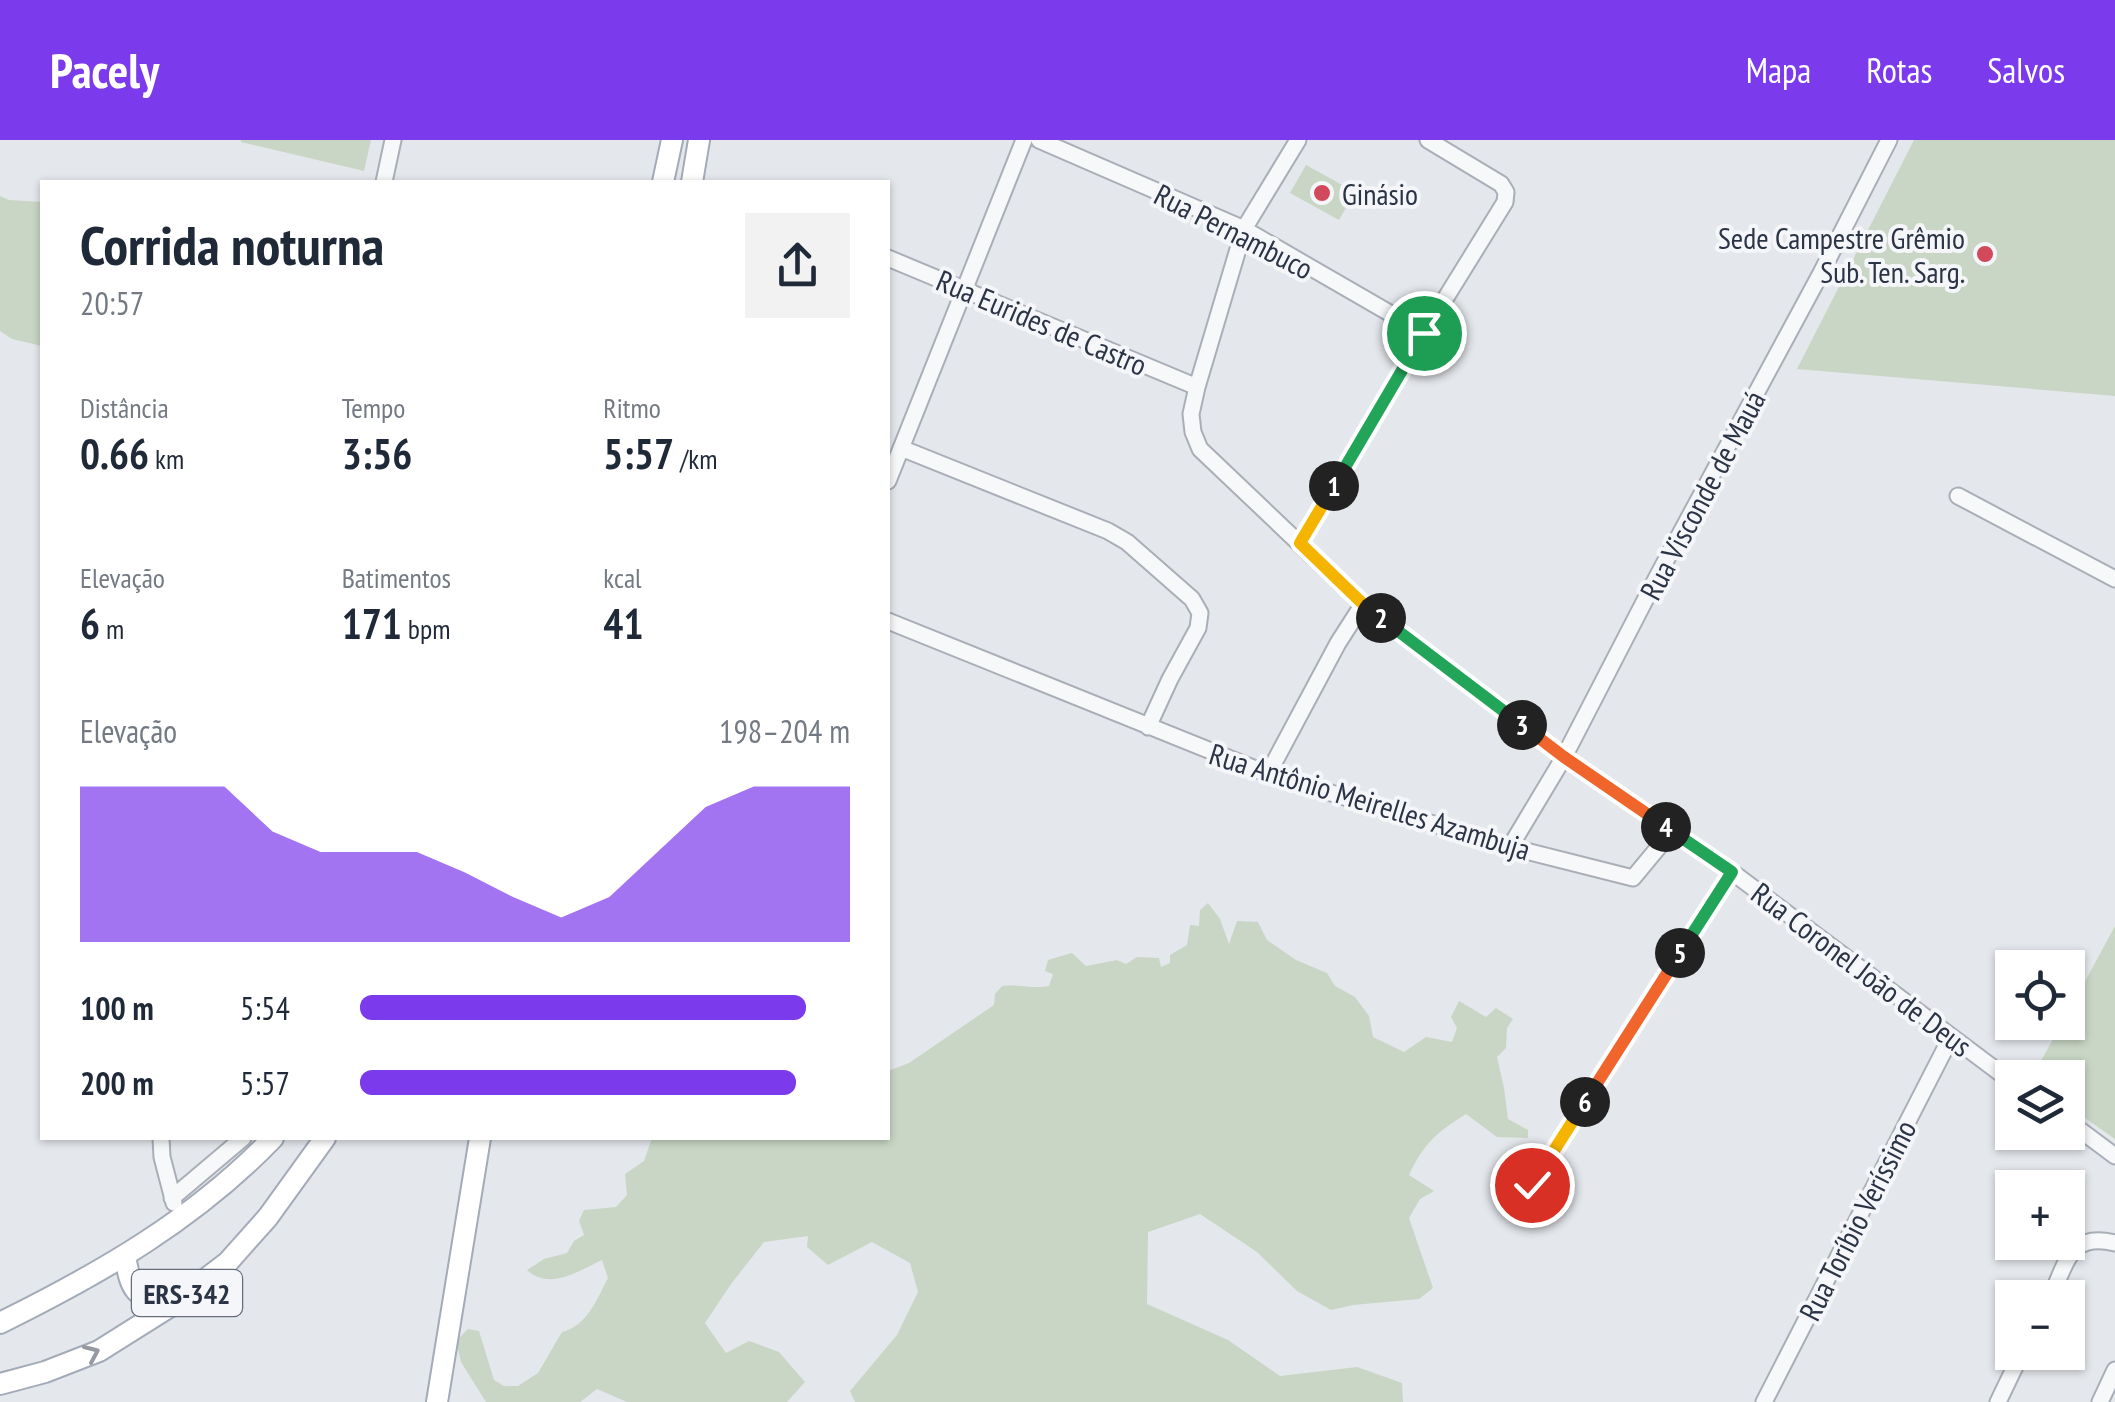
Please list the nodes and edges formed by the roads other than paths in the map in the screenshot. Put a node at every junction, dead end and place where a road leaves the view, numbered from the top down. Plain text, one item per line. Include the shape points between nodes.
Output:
1 (394, 140) edge
2 (672, 140) edge
3 (698, 140) edge
4 (1024, 140) edge
5 (1039, 140) edge
6 (1298, 140) edge
7 (1428, 140) edge
8 (1890, 140) edge
9 (384, 180) edge
10 (663, 180) edge
11 (697, 180) edge
12 (1244, 230) junction
13 (890, 259) edge
14 (965, 290) junction
15 (1424, 333) junction
16 (1197, 386) junction
17 (901, 448) junction
18 (890, 476) edge
19 (1958, 496) dead end
20 (1300, 543) junction
21 (2114, 577) edge
22 (1363, 604) junction
23 (890, 621) edge
24 (1148, 727) junction
25 (1564, 757) junction
26 (1268, 774) junction
27 (1672, 830) junction
28 (1510, 847) junction
29 (1732, 872) junction
30 (1951, 1037) junction
31 (1995, 1069) edge
32 (2085, 1134) edge
33 (161, 1140) edge
34 (241, 1140) edge
35 (271, 1140) edge
36 (324, 1140) edge
37 (480, 1140) edge
38 (2115, 1156) edge
39 (1532, 1185) dead end
40 (172, 1198) junction
41 (179, 1221) junction
42 (2115, 1243) edge
43 (125, 1256) junction
44 (2059, 1280) edge
45 (169, 1307) junction
46 (0, 1323) edge
47 (2013, 1370) edge
48 (2115, 1370) edge
49 (0, 1384) edge
50 (437, 1402) edge
51 (1764, 1402) edge
52 (1998, 1402) edge
53 (2100, 1402) edge

1 - 9 street
2 - 10 main road
3 - 11 main road
4 - 14 street
5 - 12 street, Rua Pernambuco
6 - 12 street, Rua Coronel João de Deus
7 - 15 street via 1506,192
8 - 25 street, Rua Visconde de Mauá
12 - 15 street, Rua Pernambuco
12 - 16 street, Rua Coronel João de Deus
13 - 14 street, Rua Eurides de Castro
14 - 16 street, Rua Eurides de Castro
14 - 17 street
15 - 20 street
16 - 20 street, Rua Coronel João de Deus via 1191,414 1200,449
17 - 18 street
17 - 24 street via 1108,530 1192,599 1198,628
19 - 21 street
20 - 22 street, Rua Coronel João de Deus
22 - 25 street, Rua Coronel João de Deus
22 - 26 street
23 - 24 street, Rua Antônio Meirelles Azambuja
24 - 26 street, Rua Antônio Meirelles Azambuja
25 - 27 street, Rua Coronel João de Deus
25 - 28 street, Rua Visconde de Mauá
26 - 28 street, Rua Antônio Meirelles Azambuja
27 - 28 street, Rua Antônio Meirelles Azambuja via 1633,878
27 - 29 street, Rua Coronel João de Deus
29 - 30 street, Rua Coronel João de Deus
29 - 39 street
30 - 31 street, Rua Coronel João de Deus
30 - 51 street, Rua Toríbio Veríssimo
32 - 38 street
33 - 40 street
34 - 40 street
35 - 41 main road, ERS-342
36 - 45 main road, ERS-342 via 228,1262
37 - 50 main road
40 - 41 street
41 - 43 main road, ERS-342
42 - 44 street via 2082,1242
43 - 45 main road via 134,1292
43 - 46 main road, ERS-342
49 -> 45 main road, ERS-342 via 99,1351
47 - 52 street
48 - 53 street

